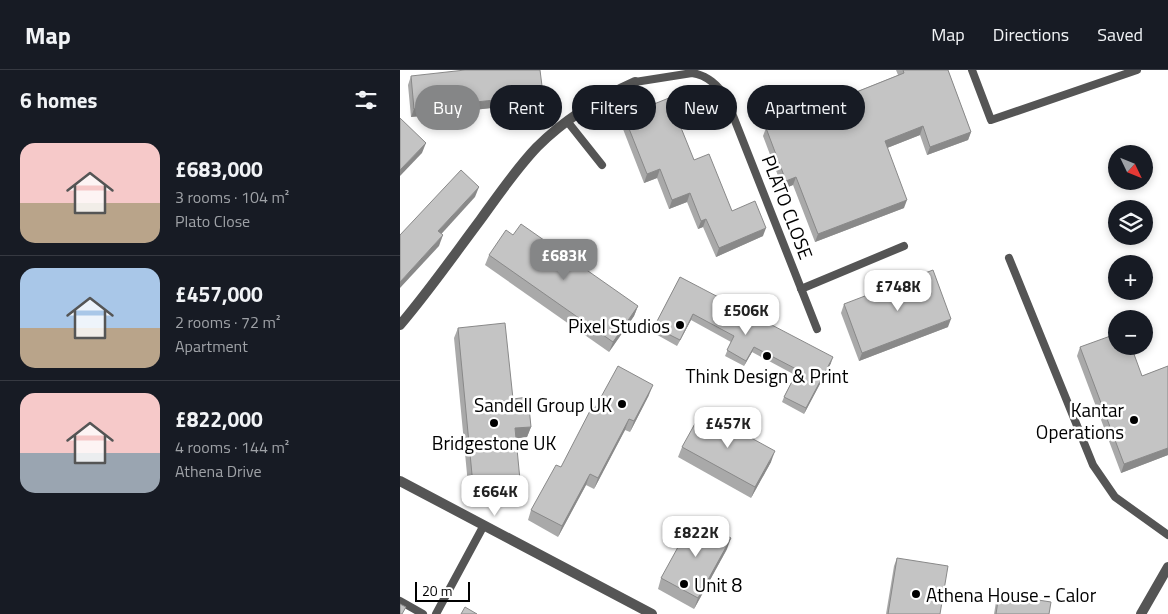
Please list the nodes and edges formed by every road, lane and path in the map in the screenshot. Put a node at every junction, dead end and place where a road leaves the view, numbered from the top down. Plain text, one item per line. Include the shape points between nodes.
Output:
1 (972, 70) edge
2 (1137, 70) edge
3 (635, 82) joint
4 (567, 121) junction
5 (602, 165) dead end
6 (904, 246) dead end
7 (1009, 258) dead end
8 (801, 289) junction
9 (400, 325) edge
10 (817, 329) dead end
11 (400, 481) edge
12 (484, 525) junction
13 (1168, 535) edge
14 (1168, 567) edge
15 (400, 601) edge
16 (423, 614) edge
17 (436, 614) edge
18 (652, 614) edge
19 (1141, 614) edge

1 - 2 lane via 991,120
3 - 4 street, PLATO CLOSE
3 - 8 lane, PLATO CLOSE via 692,73 721,89
4 - 5 lane
4 - 9 street, PLATO CLOSE via 514,173
6 - 8 lane
7 - 13 lane via 1093,464 1115,497
8 - 10 lane, PLATO CLOSE
11 - 12 street
12 - 17 lane
12 - 18 street
14 - 19 street
15 - 16 lane

